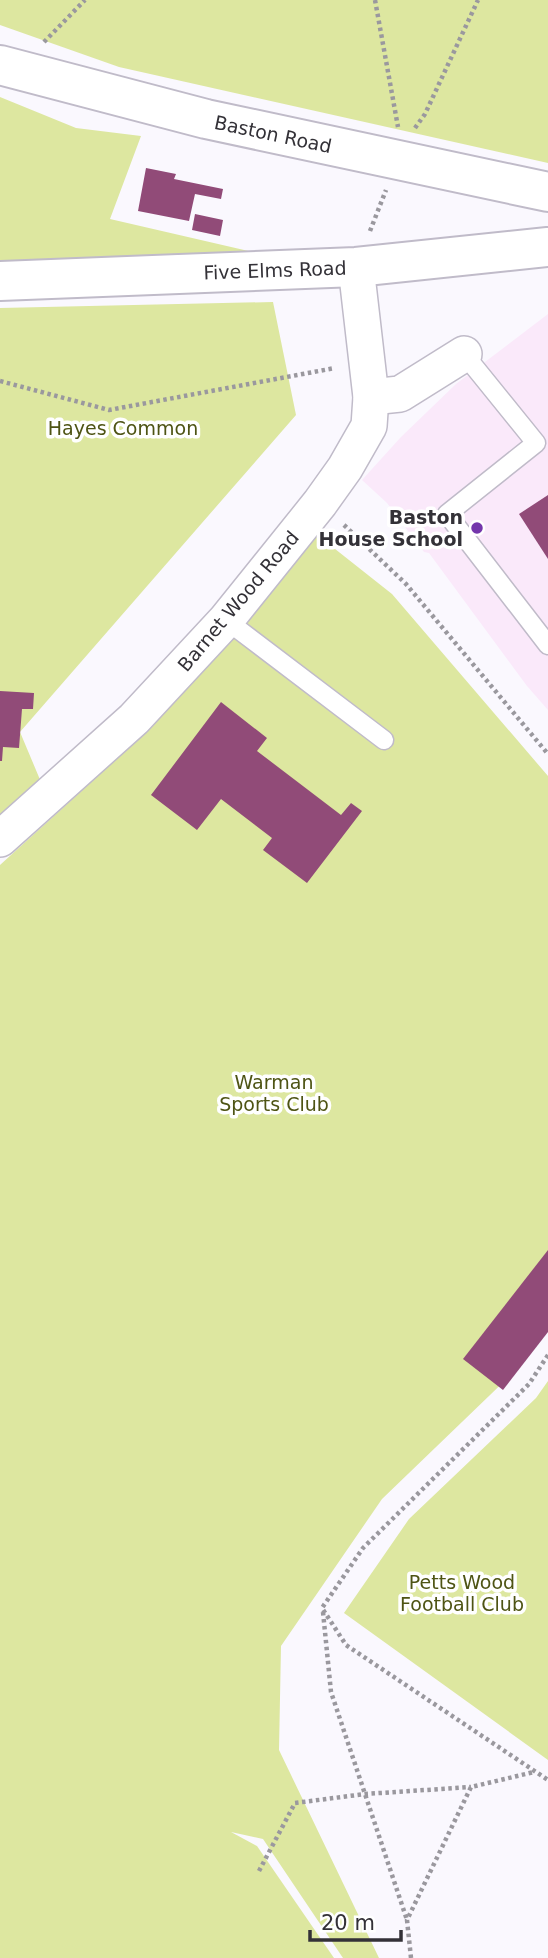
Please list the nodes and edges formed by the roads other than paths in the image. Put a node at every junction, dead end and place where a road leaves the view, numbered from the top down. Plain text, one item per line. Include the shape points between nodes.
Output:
1 (0, 65) edge
2 (548, 192) edge
3 (548, 247) edge
4 (356, 267) junction
5 (0, 281) edge
6 (464, 354) joint
7 (371, 397) junction
8 (226, 620) junction
9 (548, 645) edge
10 (384, 740) dead end
11 (0, 839) edge

1 - 2 main road, Baston Road via 232,125
3 - 4 main road, Five Elms Road
4 - 5 main road, Five Elms Road
4 - 7 street, Barnet Wood Road
6 - 7 street via 400,394
6 - 9 lane via 536,443 447,514
7 - 8 street, Barnet Wood Road via 369,425 345,468
8 - 10 lane
8 - 11 street, Barnet Wood Road via 134,719

